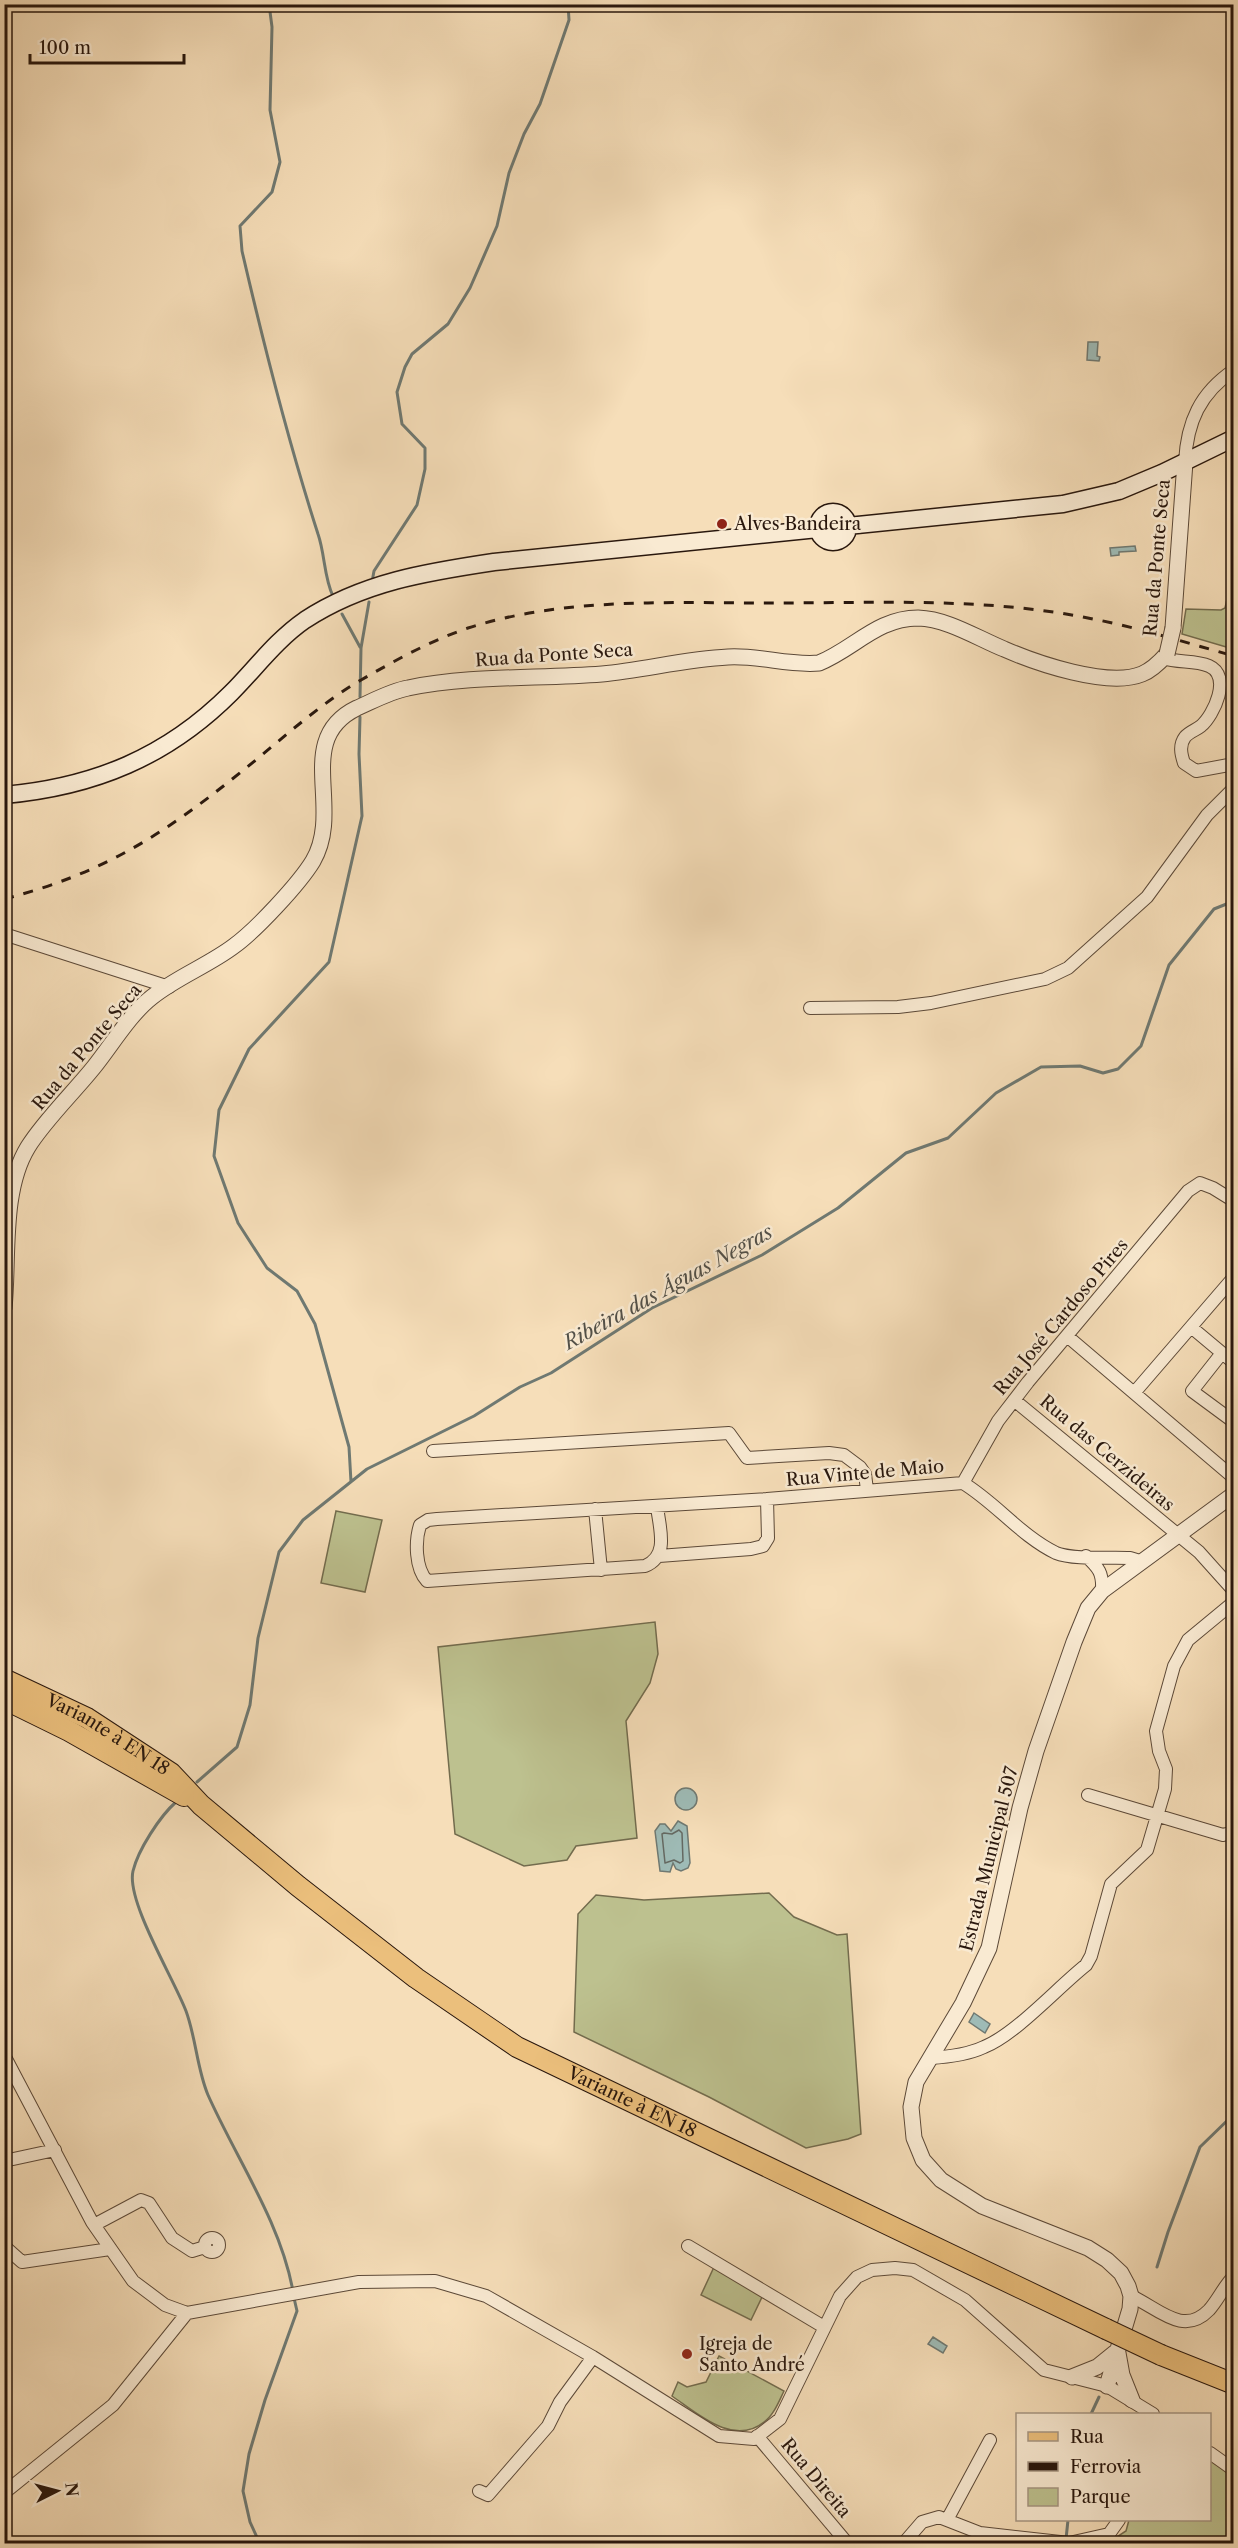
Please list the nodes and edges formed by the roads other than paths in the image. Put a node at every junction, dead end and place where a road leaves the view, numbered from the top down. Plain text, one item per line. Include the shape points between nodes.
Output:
1 (1233, 370) edge
2 (1233, 438) edge
3 (1185, 462) junction
4 (1165, 656) junction
5 (1233, 764) edge
6 (1233, 788) edge
7 (4, 795) edge
8 (4, 934) edge
9 (169, 987) junction
10 (810, 1008) dead end
11 (1233, 1201) edge
12 (1233, 1277) edge
13 (4, 1308) edge
14 (1191, 1327) junction
15 (1067, 1336) junction
16 (1222, 1353) junction
17 (1233, 1363) edge
18 (1134, 1393) junction
19 (1014, 1400) junction
20 (1233, 1422) edge
21 (433, 1451) dead end
22 (1233, 1478) edge
23 (963, 1483) junction
24 (867, 1490) junction
25 (1233, 1494) edge
26 (767, 1499) junction
27 (657, 1506) junction
28 (596, 1509) junction
29 (1176, 1534) junction
30 (659, 1556) junction
31 (1086, 1556) junction
32 (1140, 1561) junction
33 (601, 1570) junction
34 (1102, 1591) junction
35 (1233, 1591) edge
36 (1233, 1602) edge
37 (4, 1678) edge
38 (4, 1699) edge
39 (1088, 1795) dead end
40 (201, 1805) junction
41 (1158, 1815) junction
42 (1233, 1832) edge
43 (4, 2055) edge
44 (930, 2058) junction
45 (55, 2150) junction
46 (4, 2161) edge
47 (94, 2225) junction
48 (4, 2246) edge
49 (688, 2246) dead end
50 (205, 2247) dead end
51 (110, 2249) junction
52 (1233, 2276) edge
53 (1131, 2296) junction
54 (187, 2313) junction
55 (824, 2327) junction
56 (1115, 2327) junction
57 (1118, 2350) junction
58 (593, 2357) junction
59 (1072, 2377) junction
60 (1233, 2384) edge
61 (1107, 2386) junction
62 (1135, 2405) edge
63 (1149, 2413) edge
64 (757, 2436) junction
65 (990, 2440) dead end
66 (1211, 2454) edge
67 (1233, 2470) edge
68 (479, 2490) dead end
69 (4, 2493) edge
70 (947, 2520) junction
71 (1118, 2521) edge
72 (1070, 2543) edge
73 (848, 2544) edge
74 (903, 2544) edge

1 - 3 street, Rua da Ponte Seca via 1205,395 1194,412
2 - 3 main road
3 - 4 street, Rua da Ponte Seca, bridge via 1173,628
3 - 7 main road via 1119,490 1063,504 848,526 845,536 836,542 826,541 818,529 494,562 381,583 304,621 183,735 99,778 45,791
4 - 5 street via 1173,661 1211,666 1220,683 1212,714 1181,746 1184,764 1196,771
4 - 9 street, Rua da Ponte Seca via 1140,675 1094,676 1052,667 964,631 917,618 889,622 819,663 728,657 602,674 406,688 353,710 330,729 323,756 322,836 314,860 296,883 236,945
6 - 10 street via 1207,815 1147,897 1068,968 1045,979 931,1002
8 - 9 street
9 - 13 street, Rua da Ponte Seca via 145,1004 28,1147 9,1206
11 - 15 street, Rua José Cardoso Pires via 1200,1184 1188,1191
12 - 14 street
14 - 16 street
14 - 18 street
15 - 18 street
15 - 19 street, Rua José Cardoso Pires
16 - 17 street
16 - 20 street via 1192,1391
18 - 22 street
19 - 23 street, Rua José Cardoso Pires
19 - 29 street, Rua das Cerzideiras
21 - 24 street via 729,1433 747,1458 844,1455 865,1474
23 - 24 street, Rua Vinte de Maio
23 - 31 street, Rua Vinte de Maio via 1058,1554
24 - 26 street, Rua Vinte de Maio
25 - 29 street, Estrada Municipal 507
26 - 27 street, Rua Vinte de Maio
26 - 30 street via 768,1538 763,1546
27 - 28 street, Rua Vinte de Maio
27 - 30 street
28 - 33 street
28 - 33 street, Rua Vinte de Maio via 428,1520 420,1525 416,1537 420,1575 427,1581
29 - 32 street, Estrada Municipal 507
29 - 35 street, Rua das Cerzideiras via 1214,1566
30 - 33 street via 645,1566
31 - 32 street, Rua Vinte de Maio
31 - 34 street via 1100,1569
32 - 34 street, Estrada Municipal 507
34 - 44 street, Estrada Municipal 507 via 1088,1608 1036,1751 989,1948 963,2003
36 - 41 street via 1188,1640 1174,1666 1156,1731 1166,1778
37 - 40 main road, Variante à EN 18 via 87,1718 171,1773
38 - 40 main road, Variante à EN 18
39 - 41 street
40 - 56 main road, Variante à EN 18 via 416,1978 518,2047
41 - 42 street via 1223,1835
41 - 44 street via 1147,1850 1111,1884 1086,1965 1006,2034 985,2047 951,2057
43 - 45 street
44 - 53 street, Estrada Municipal 507 via 916,2082 911,2108 914,2138 923,2160 941,2180 981,2206 1107,2259 1121,2273
45 - 46 street
45 - 47 street
47 - 50 street via 141,2200 149,2203 177,2242 192,2251
47 - 51 street
48 - 51 street via 22,2262
49 - 55 street
51 - 54 street via 132,2282 165,2305
52 - 53 street via 1209,2310 1193,2322 1179,2322
53 - 56 street via 1130,2309
54 - 58 street via 359,2282 435,2281 486,2296
54 - 69 street via 112,2406
55 - 59 street via 840,2296 857,2277 895,2268 913,2270 965,2300 1044,2370
55 - 64 street via 780,2419
56 - 57 street
56 - 60 main road, Variante à EN 18, bridge via 1161,2355
57 - 59 street via 1097,2367
57 - 61 street
57 - 62 street via 1122,2375
58 - 64 street via 719,2436
58 - 68 street via 526,2454 488,2495
59 - 61 street
61 - 62 street
62 - 63 street
64 - 73 street, Rua Direita
65 - 70 street
66 - 67 street
70 - 72 street via 980,2533
70 - 74 street via 939,2517 922,2522
71 - 72 street via 1109,2534

